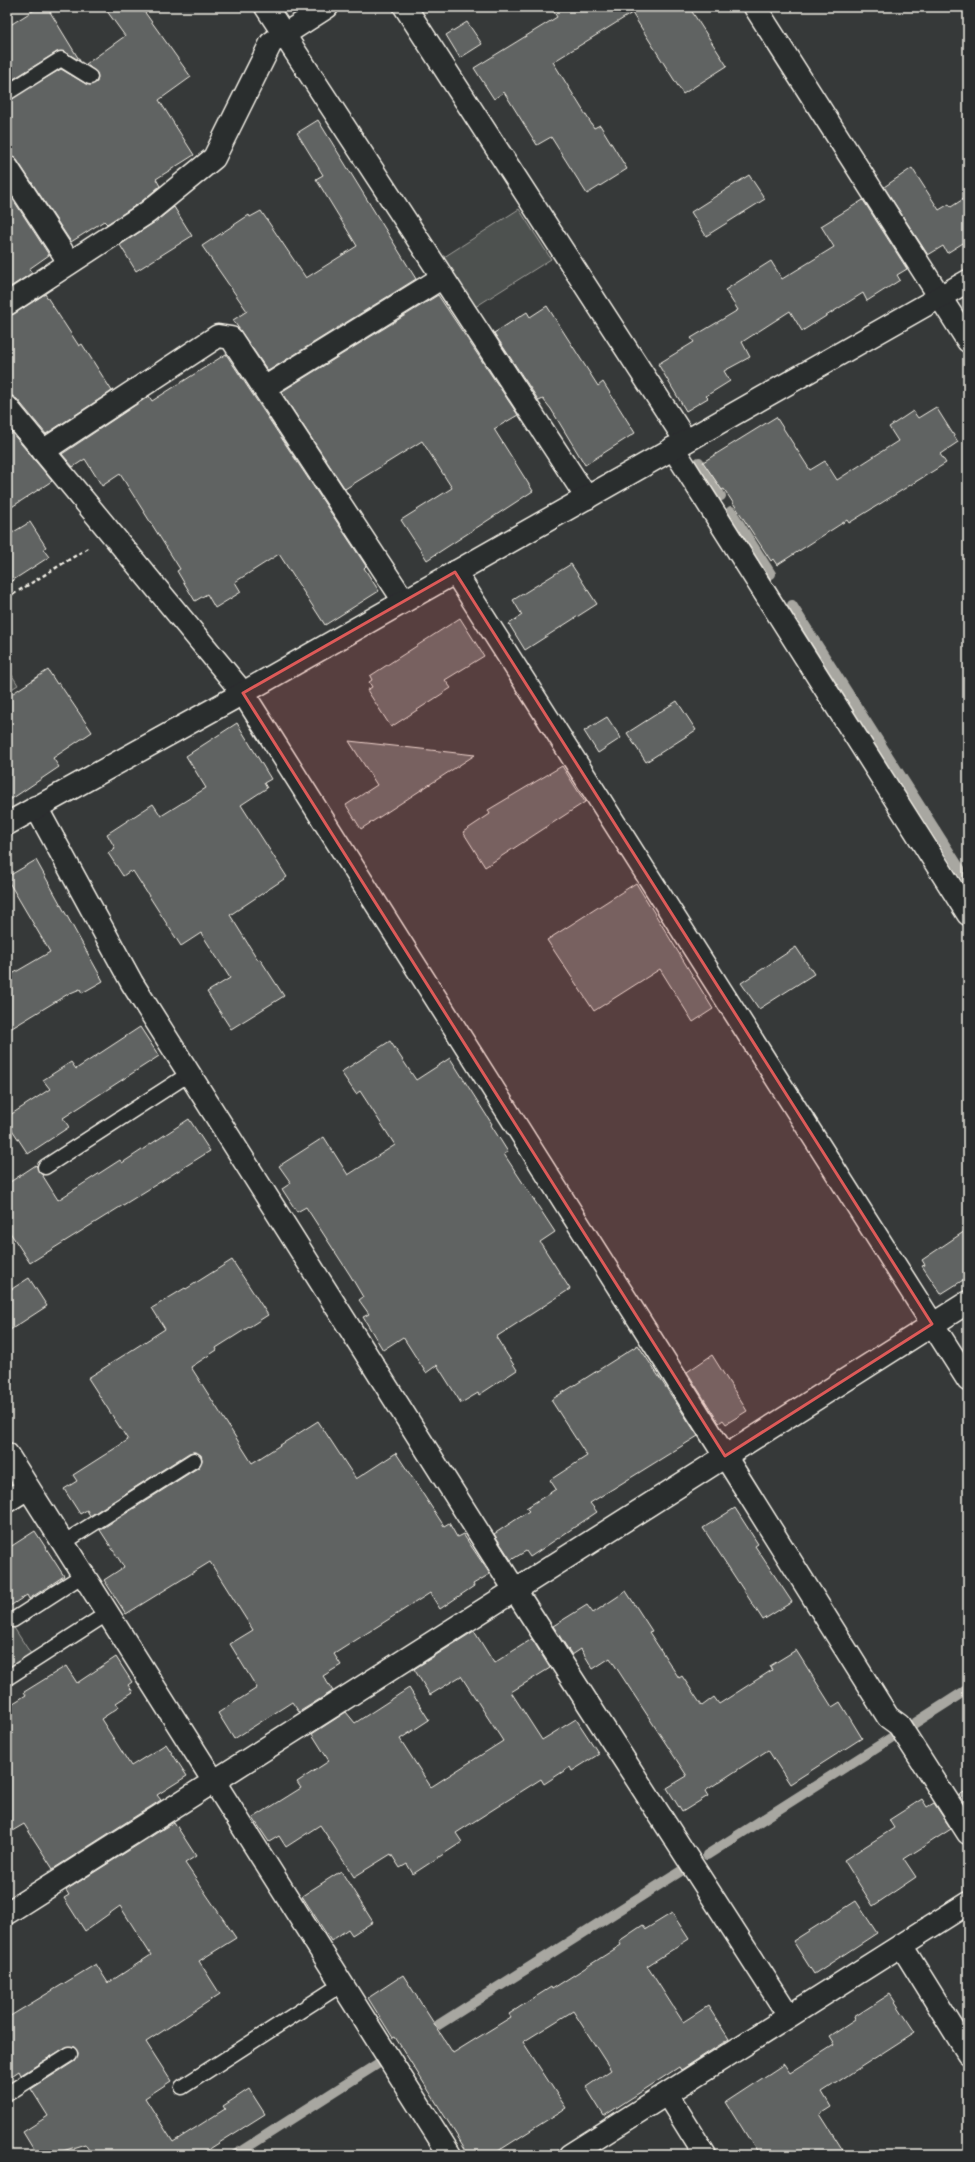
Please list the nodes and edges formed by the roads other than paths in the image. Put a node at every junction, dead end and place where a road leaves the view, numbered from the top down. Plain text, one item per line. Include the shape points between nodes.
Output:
1 (266, 7) edge
2 (328, 7) edge
3 (405, 7) edge
4 (755, 7) edge
5 (284, 35) junction
6 (90, 77) dead end
7 (7, 93) edge
8 (7, 167) edge
9 (68, 262) junction
10 (443, 277) junction
11 (968, 281) edge
12 (940, 297) junction
13 (7, 304) edge
14 (968, 341) edge
15 (264, 388) junction
16 (7, 407) edge
17 (680, 445) junction
18 (44, 451) junction
19 (586, 498) junction
20 (455, 572) junction
21 (404, 601) junction
22 (243, 693) junction
23 (36, 807) junction
24 (7, 824) edge
25 (968, 914) edge
26 (189, 1074) junction
27 (45, 1167) dead end
28 (968, 1302) edge
29 (932, 1324) junction
30 (968, 1380) edge
31 (7, 1454) edge
32 (725, 1456) junction
33 (194, 1460) dead end
34 (28, 1488) junction
35 (7, 1501) edge
36 (63, 1543) junction
37 (83, 1575) junction
38 (515, 1590) junction
39 (108, 1614) junction
40 (13, 1620) dead end
41 (7, 1678) edge
42 (214, 1782) junction
43 (968, 1833) edge
44 (968, 1902) edge
45 (7, 1913) edge
46 (900, 1945) junction
47 (342, 1984) junction
48 (789, 2016) junction
49 (968, 2053) edge
50 (70, 2054) dead end
51 (182, 2087) dead end
52 (7, 2094) edge
53 (667, 2094) junction
54 (450, 2155) edge
55 (570, 2155) edge
56 (705, 2155) edge

1 - 5 street
2 - 5 street
3 - 17 street
4 - 12 street
5 - 9 street via 271,43 214,158 148,212
5 - 10 street
6 - 7 lane via 61,59
8 - 9 street
9 - 13 street
10 - 15 street
10 - 19 street
11 - 12 street
12 - 14 street
12 - 17 street
15 - 18 street via 231,338 218,336
15 - 21 street
16 - 18 street
17 - 19 street
17 - 25 street
18 - 22 street
19 - 20 street
20 - 21 street
20 - 29 street
21 - 22 street
22 - 23 street
22 - 32 street
23 - 24 street
23 - 26 street via 132,983
26 - 27 lane
26 - 38 street
28 - 29 street
29 - 30 street
29 - 32 street
31 - 34 street
32 - 38 street
32 - 43 street via 888,1717 899,1725
33 - 36 lane
34 - 35 street
34 - 36 street
36 - 37 street
37 - 39 street
37 - 40 lane
38 - 42 street
38 - 48 street
39 - 41 lane
39 - 42 street
42 - 45 street
42 - 47 street
44 - 46 street
46 - 48 street
46 - 49 street
47 - 51 lane
47 - 54 street
48 - 53 street
50 - 52 lane
53 - 55 street
53 - 56 street

